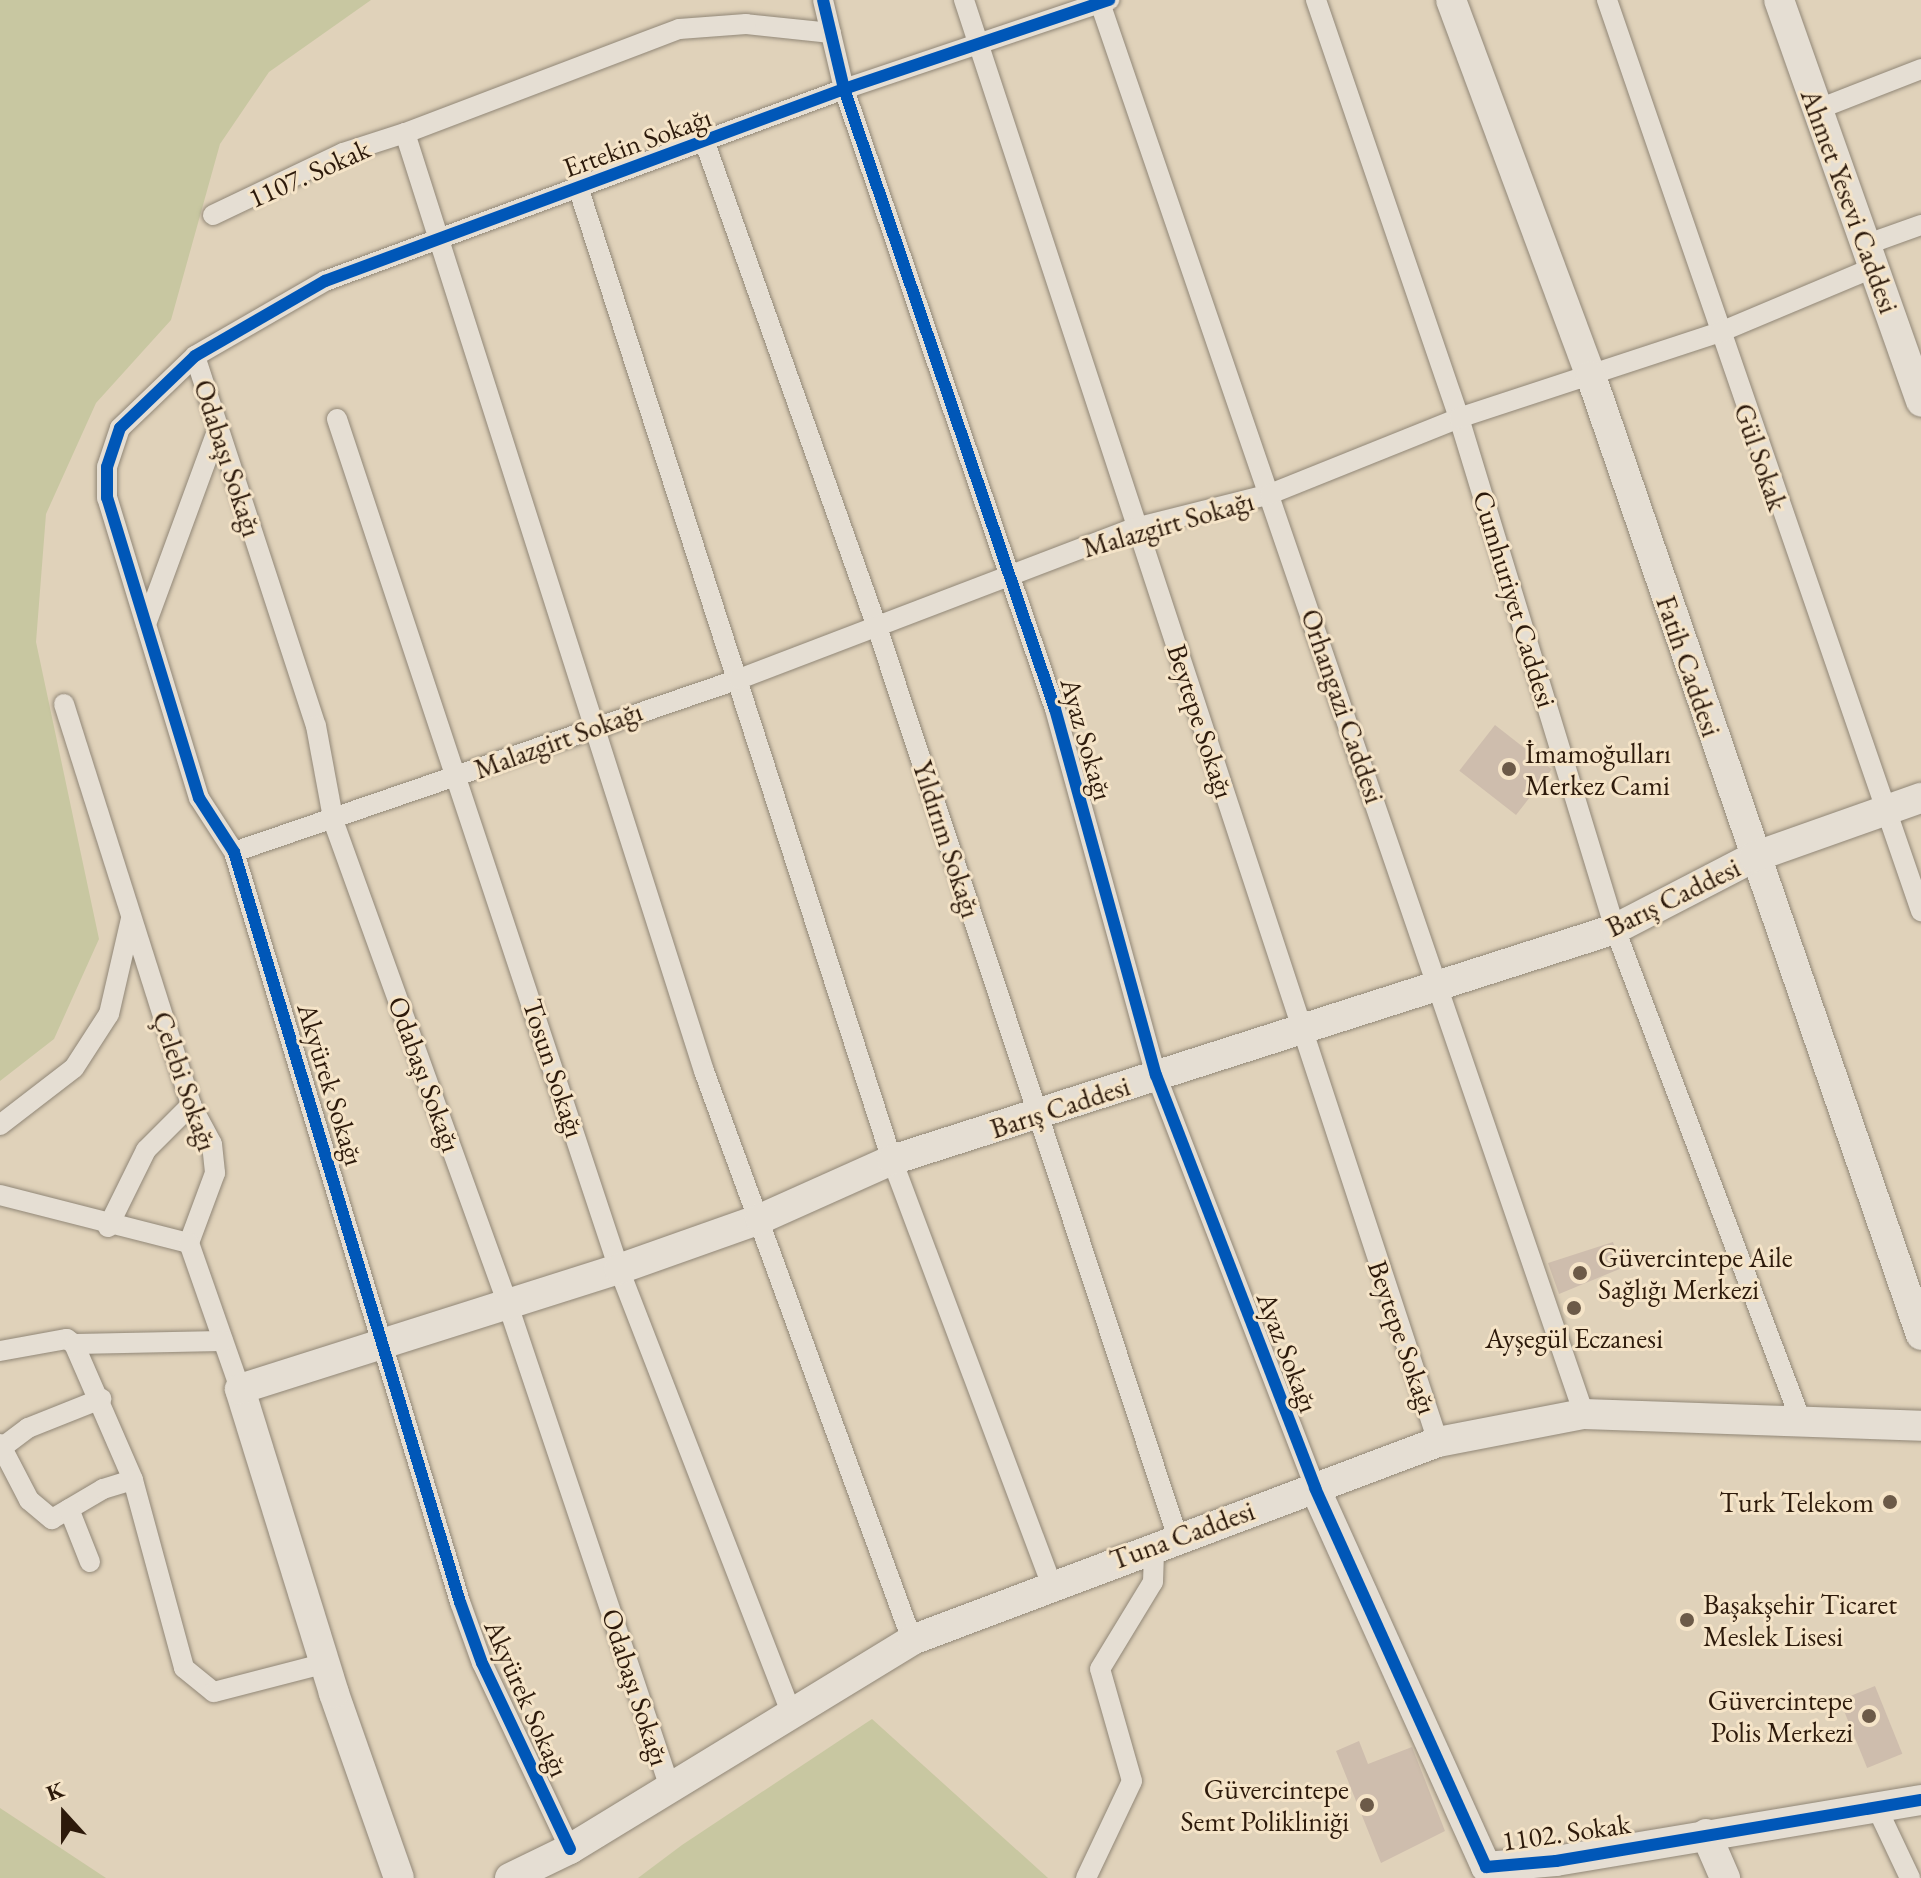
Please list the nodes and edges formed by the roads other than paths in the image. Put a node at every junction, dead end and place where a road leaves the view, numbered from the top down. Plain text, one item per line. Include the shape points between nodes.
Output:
1 (823, 0) edge
2 (964, 0) edge
3 (1316, 0) edge
4 (1451, 0) edge
5 (1607, 0) edge
6 (1779, 0) edge
7 (1103, 1) edge
8 (831, 33) junction
9 (980, 47) junction
10 (1921, 69) edge
11 (844, 89) junction
12 (1816, 110) junction
13 (405, 133) junction
14 (705, 143) junction
15 (579, 190) junction
16 (213, 215) dead end
17 (1921, 225) edge
18 (441, 239) junction
19 (1869, 256) junction
20 (1718, 333) junction
21 (195, 356) junction
22 (1591, 376) junction
23 (1918, 385) edge
24 (1459, 418) junction
25 (337, 419) dead end
26 (218, 428) junction
27 (1270, 494) junction
28 (1135, 528) junction
29 (1010, 577) junction
30 (146, 624) junction
31 (877, 627) junction
32 (739, 679) junction
33 (64, 704) dead end
34 (597, 723) junction
35 (460, 776) junction
36 (1921, 798) edge
37 (1886, 810) junction
38 (334, 823) junction
39 (234, 852) junction
40 (1754, 857) junction
41 (1921, 911) edge
42 (131, 919) junction
43 (1615, 929) junction
44 (1439, 985) junction
45 (1299, 1028) junction
46 (1156, 1075) junction
47 (191, 1105) junction
48 (1038, 1114) junction
49 (0, 1125) edge
50 (892, 1160) junction
51 (0, 1195) edge
52 (760, 1219) junction
53 (108, 1227) junction
54 (189, 1243) junction
55 (619, 1269) junction
56 (507, 1302) junction
57 (1921, 1335) edge
58 (223, 1341) junction
59 (386, 1342) junction
60 (74, 1344) junction
61 (0, 1351) edge
62 (240, 1389) junction
63 (101, 1399) junction
64 (1584, 1414) junction
65 (1801, 1421) junction
66 (1921, 1426) edge
67 (1438, 1442) junction
68 (1, 1447) edge
69 (133, 1480) junction
70 (1315, 1488) junction
71 (69, 1509) junction
72 (1166, 1542) junction
73 (90, 1562) dead end
74 (1051, 1584) junction
75 (912, 1640) junction
76 (326, 1663) junction
77 (790, 1711) junction
78 (670, 1788) junction
79 (1921, 1800) edge
80 (1876, 1806) junction
81 (1706, 1834) junction
82 (570, 1849) junction
83 (1560, 1870) edge
84 (399, 1878) edge
85 (510, 1878) edge
86 (1086, 1878) edge
87 (1725, 1878) edge
88 (1910, 1878) edge

1 - 8 street, Ayaz Sokağı
2 - 9 street, Beytepe Sokağı
3 - 24 street, Cumhuriyet Caddesi
4 - 22 street, Fatih Caddesi
5 - 20 street, Gül Sokak
6 - 12 street, Ahmet Yesevi Caddesi
7 - 9 street, Ertekin Sokağı
7 - 27 street, Orhangazi Caddesi
8 - 11 street, Ayaz Sokağı
8 - 13 street, 1107. Sokak via 746,24 679,29
9 - 11 street, Ertekin Sokağı
9 - 28 street, Beytepe Sokağı
10 - 12 street
11 - 14 street, Ertekin Sokağı
11 - 29 street, Ayaz Sokağı
12 - 19 street, Ahmet Yesevi Caddesi
13 - 16 street, 1107. Sokak via 343,153
13 - 18 street
14 - 15 street, Ertekin Sokağı
14 - 31 street, Yıldırım Sokağı
15 - 18 street, Ertekin Sokağı
15 - 32 street
17 - 19 street, Malazgirt Sokağı
18 - 21 street, Ertekin Sokağı via 325,281
18 - 34 street
19 - 20 street, Malazgirt Sokağı
19 - 23 street, Ahmet Yesevi Caddesi
20 - 22 street, Malazgirt Sokağı
20 - 37 street, Gül Sokak
21 - 26 street, Odabaşı Sokağı
21 - 30 street, Akyürek Sokağı via 120,428 107,467 107,498
22 - 24 street, Malazgirt Sokağı
22 - 40 street, Fatih Caddesi
24 - 27 street, Malazgirt Sokağı
24 - 43 street, Cumhuriyet Caddesi
25 - 35 street, Tosun Sokağı
26 - 30 street
26 - 38 street, Odabaşı Sokağı via 316,726
27 - 28 street, Malazgirt Sokağı
27 - 44 street, Orhangazi Caddesi
28 - 29 street, Malazgirt Sokağı
28 - 45 street, Beytepe Sokağı
29 - 31 street, Malazgirt Sokağı
29 - 46 street, Ayaz Sokağı via 1055,709
30 - 39 street, Akyürek Sokağı via 199,798
31 - 32 street, Malazgirt Sokağı
31 - 48 street, Yıldırım Sokağı
32 - 34 street, Malazgirt Sokağı
32 - 50 street
33 - 42 street, Çelebi Sokağı
34 - 35 street, Malazgirt Sokağı
34 - 52 street via 704,1071
35 - 38 street, Malazgirt Sokağı
35 - 55 street, Tosun Sokağı
36 - 37 street, Barış Caddesi
37 - 40 street, Barış Caddesi
37 - 41 street, Gül Sokak
38 - 39 street, Malazgirt Sokağı
38 - 56 street, Odabaşı Sokağı
39 - 59 street, Akyürek Sokağı
40 - 43 street, Barış Caddesi
40 - 57 street, Fatih Caddesi
42 - 47 street, Çelebi Sokağı
42 - 49 street, Çelebi Sokağı via 109,1014 74,1068
43 - 44 street, Barış Caddesi
43 - 65 street, Cumhuriyet Caddesi
44 - 45 street, Barış Caddesi
44 - 64 street, Orhangazi Caddesi
45 - 46 street, Barış Caddesi
45 - 67 street, Beytepe Sokağı
46 - 48 street, Barış Caddesi
46 - 70 street, Ayaz Sokağı
47 - 53 street via 146,1150
47 - 54 street, Çelebi Sokağı via 212,1144 215,1173
48 - 50 street, Barış Caddesi
48 - 72 street, Yıldırım Sokağı
50 - 52 street, Barış Caddesi
50 - 74 street
51 - 53 street
52 - 55 street, Barış Caddesi
52 - 75 street
53 - 54 street
54 - 58 street
55 - 56 street, Barış Caddesi
55 - 77 street, Tosun Sokağı
56 - 59 street, Barış Caddesi
56 - 78 street, Odabaşı Sokağı
58 - 60 street
58 - 62 street
59 - 62 street, Barış Caddesi
59 - 82 street, Akyürek Sokağı via 482,1663
60 - 61 street via 29,1341
60 - 63 street
62 - 76 street
63 - 68 street via 28,1428
63 - 69 street
64 - 65 street, Tuna Caddesi
64 - 67 street, Tuna Caddesi
65 - 66 street, Tuna Caddesi
67 - 70 street, Tuna Caddesi
68 - 71 street via 29,1500 52,1519
69 - 71 street
69 - 76 street via 184,1668 214,1692
70 - 72 street, Tuna Caddesi
70 - 83 street, 1102. Sokak via 1486,1867
71 - 73 street
72 - 74 street, Tuna Caddesi
72 - 86 street via 1153,1582 1100,1669 1132,1781
74 - 75 street, Tuna Caddesi
75 - 77 street, Tuna Caddesi
76 - 84 street
77 - 78 street, Tuna Caddesi
78 - 82 street, Tuna Caddesi
79 - 80 street, 1102. Sokak
80 - 81 street, 1102. Sokak
80 - 88 street
81 - 83 street, 1102. Sokak
81 - 87 street
82 - 85 street, Tuna Caddesi

